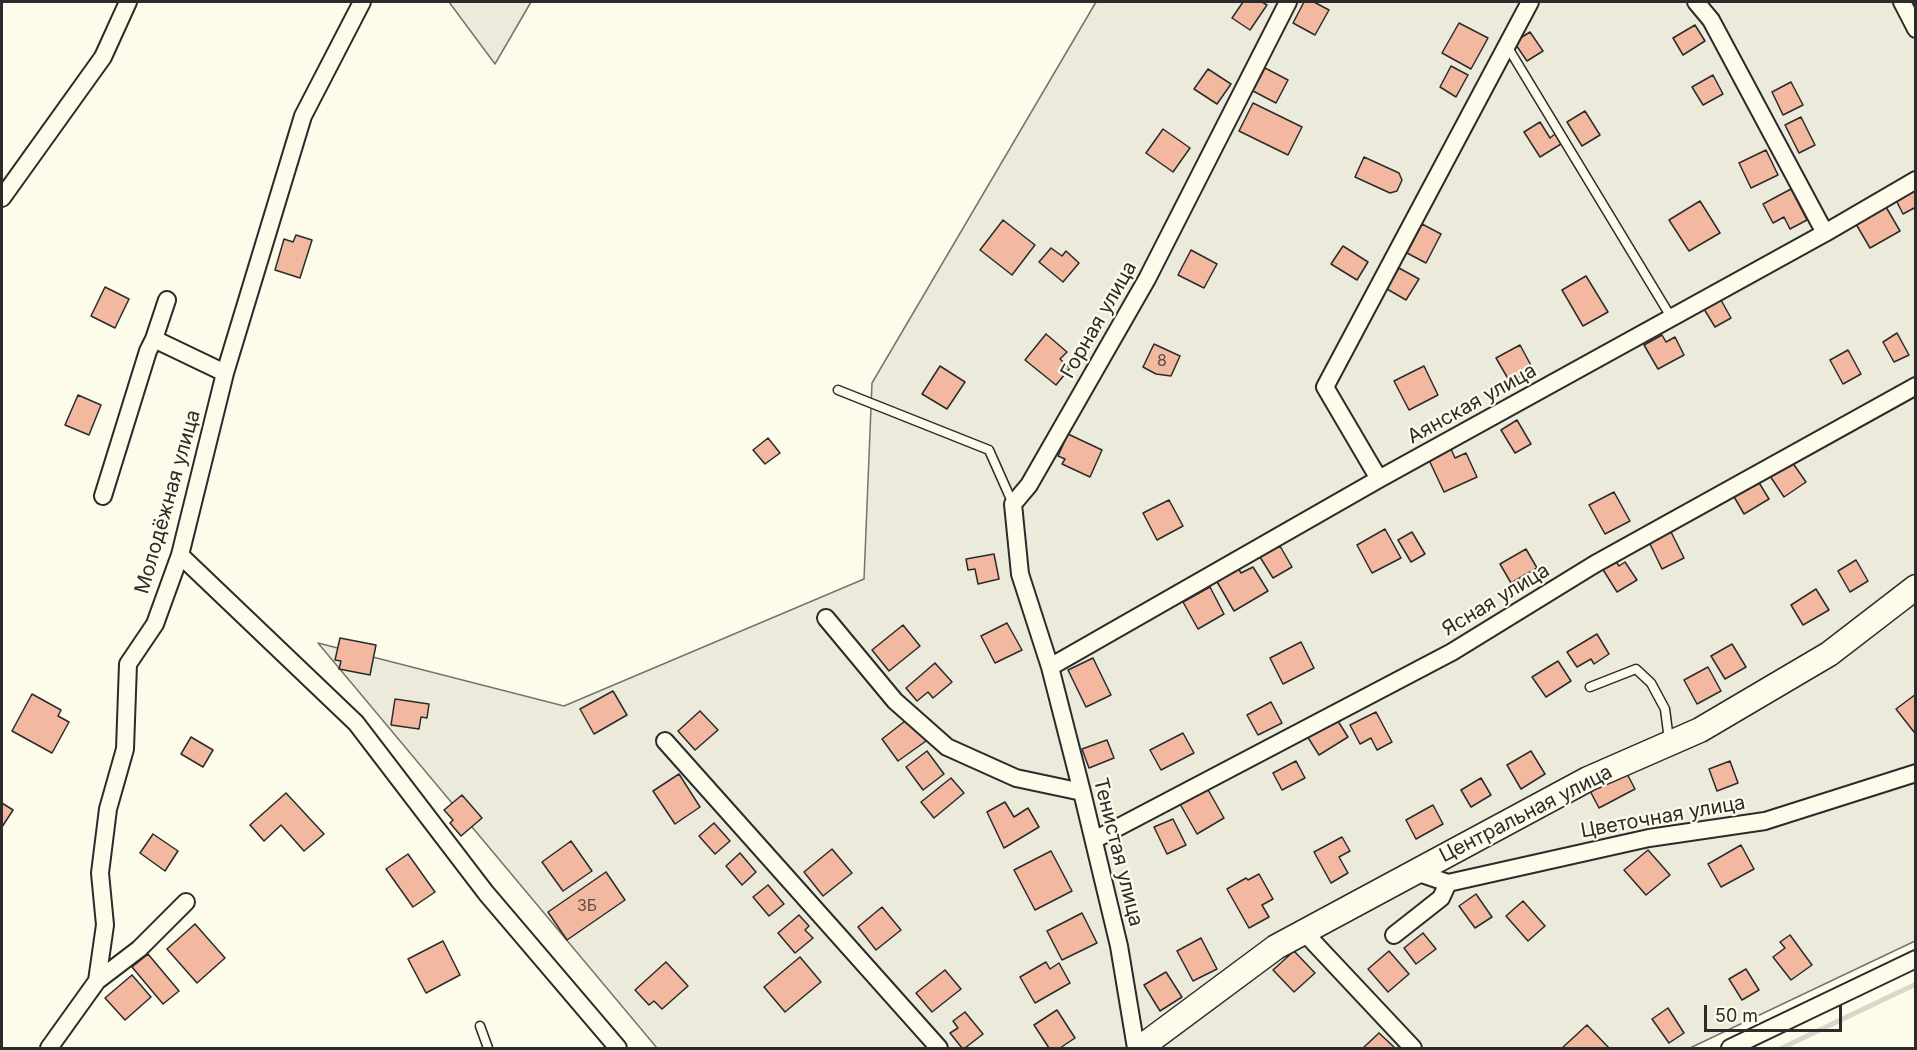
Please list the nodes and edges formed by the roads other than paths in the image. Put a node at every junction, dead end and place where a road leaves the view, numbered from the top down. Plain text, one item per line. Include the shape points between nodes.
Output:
1 (128, 2) edge
2 (362, 2) edge
3 (1288, 2) edge
4 (1530, 2) edge
5 (1696, 2) edge
6 (1902, 2) edge
7 (1916, 29) edge
8 (1507, 46) junction
9 (1916, 180) edge
10 (2, 198) edge
11 (1825, 233) junction
12 (167, 300) dead end
13 (1671, 317) junction
14 (154, 339) junction
15 (225, 373) junction
16 (1916, 386) edge
17 (838, 390) dead end
18 (1379, 479) junction
19 (103, 496) dead end
20 (1013, 504) junction
21 (180, 555) junction
22 (1916, 586) edge
23 (826, 618) dead end
24 (1050, 667) junction
25 (1590, 687) dead end
26 (665, 741) dead end
27 (1669, 744) junction
28 (1916, 773) edge
29 (1082, 792) junction
30 (1094, 840) junction
31 (1416, 872) junction
32 (1448, 883) junction
33 (186, 902) dead end
34 (1304, 932) junction
35 (1394, 935) dead end
36 (1916, 959) edge
37 (97, 981) junction
38 (480, 1026) dead end
39 (49, 1048) edge
40 (488, 1048) edge
41 (618, 1048) edge
42 (939, 1048) edge
43 (1138, 1048) edge
44 (1413, 1048) edge
45 (1730, 1048) edge

1 - 10 street via 103,57
2 - 15 street, Молодёжная улица via 303,116
3 - 20 street, Горная улица via 1147,279 1029,485
4 - 8 street
5 - 11 street via 1711,20
6 - 7 street
8 - 13 lane
8 - 18 street via 1325,387
9 - 11 street, Аянская улица
11 - 13 street, Аянская улица
12 - 14 street
13 - 18 street, Аянская улица
14 - 15 street
14 - 19 street
15 - 21 street, Молодёжная улица
16 - 30 street, Ясная улица via 1595,564 1452,652
17 - 20 lane via 990,450
18 - 24 street, Аянская улица
20 - 24 street via 1020,574
21 - 37 street, Молодёжная улица via 154,624 128,664 125,749 108,809 100,873 105,925
21 - 41 street via 356,723 486,893
22 - 27 main road, Центральная улица via 1829,654
23 - 29 street via 895,701 947,747 1016,778
24 - 29 street, Тенистая улица
25 - 27 lane via 1636,669 1651,683 1665,709
26 - 42 street
27 - 31 main road, Центральная улица via 1588,779
28 - 32 street, Цветочная улица via 1765,821 1649,838
29 - 30 street, Тенистая улица
30 - 43 street, Тенистая улица
31 - 32 street
31 - 34 main road, Центральная улица
32 - 35 street via 1441,898
33 - 37 street via 139,950
34 - 43 main road, Центральная улица via 1276,947
34 - 44 street
36 - 45 street
37 - 39 street, Молодёжная улица
38 - 40 lane

